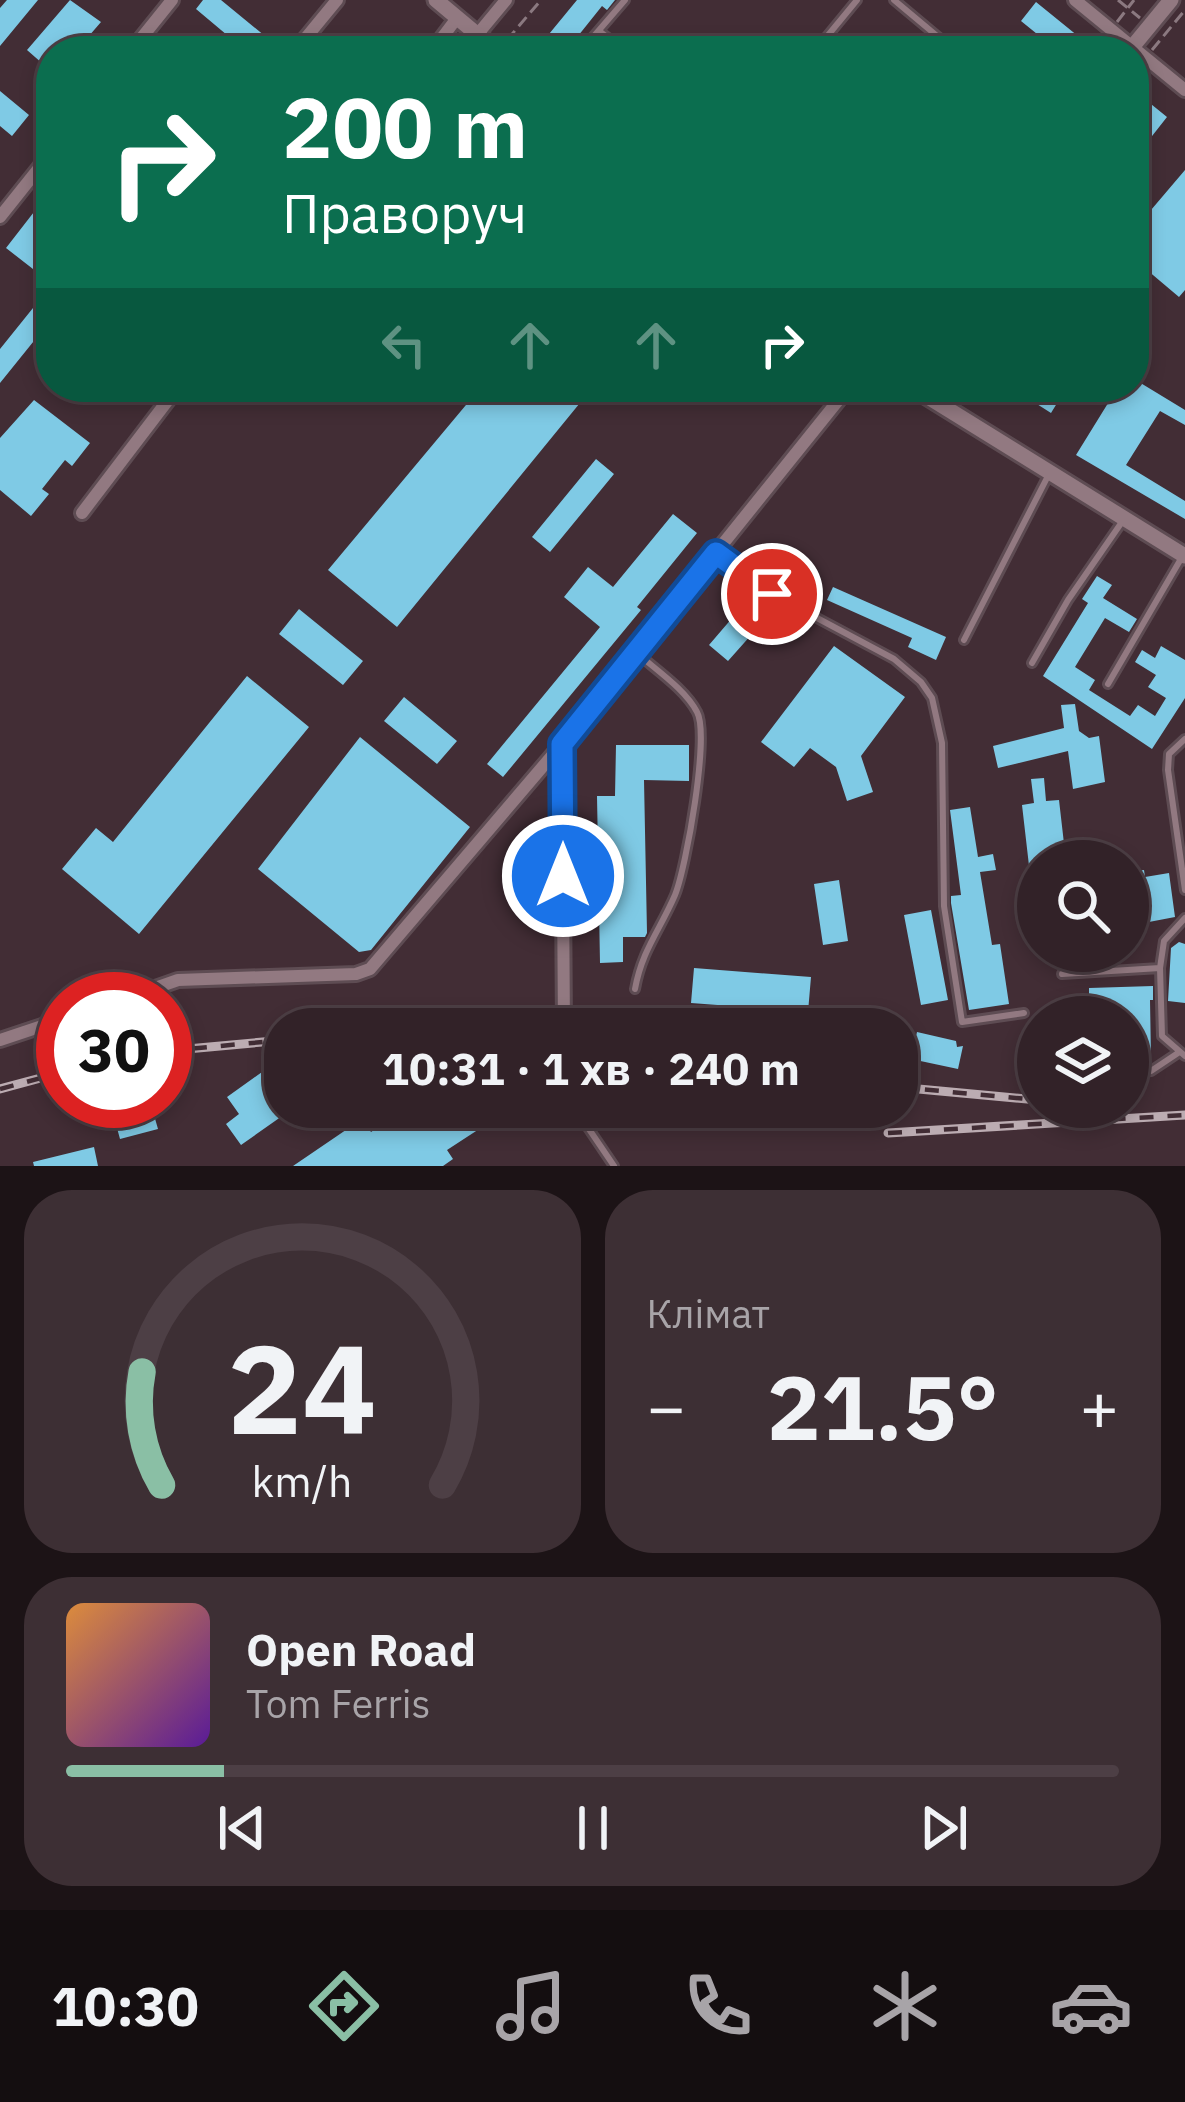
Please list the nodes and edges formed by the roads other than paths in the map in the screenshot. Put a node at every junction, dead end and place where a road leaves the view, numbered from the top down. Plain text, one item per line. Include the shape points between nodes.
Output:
1 (172, 0) edge
2 (337, 0) edge
3 (436, 0) edge
4 (506, 0) edge
5 (626, 0) edge
6 (857, 0) edge
7 (894, 0) edge
8 (1075, 0) edge
9 (1171, 0) edge
10 (457, 18) junction
11 (599, 31) junction
12 (477, 35) joint
13 (143, 36) edge
14 (308, 36) edge
15 (443, 36) edge
16 (594, 36) edge
17 (606, 36) edge
18 (827, 36) edge
19 (937, 36) edge
20 (1117, 36) edge
21 (1147, 36) edge
22 (1149, 62) edge
23 (1185, 89) edge
24 (36, 172) edge
25 (0, 217) edge
26 (167, 402) edge
27 (837, 402) edge
28 (936, 402) edge
29 (1050, 472) junction
30 (82, 513) dead end
31 (1124, 518) junction
32 (716, 553) junction
33 (1184, 555) edge
34 (964, 640) dead end
35 (636, 652) junction
36 (1032, 662) dead end
37 (1108, 684) dead end
38 (1185, 739) edge
39 (562, 744) junction
40 (1185, 890) edge
41 (1185, 918) edge
42 (1160, 968) junction
43 (1062, 974) dead end
44 (192, 980) edge
45 (635, 989) dead end
46 (564, 1008) edge
47 (1017, 1014) edge
48 (36, 1028) edge
49 (0, 1040) edge
50 (1181, 1054) edge
51 (1149, 1071) edge
52 (588, 1128) edge
53 (614, 1166) edge

1 - 13 street
2 - 14 street
3 - 10 street
4 - 12 street
5 - 11 lane
6 - 18 lane
7 - 19 lane
8 - 20 street
9 - 21 street
10 - 12 street
10 - 15 street
11 - 16 lane
11 - 17 lane
22 - 23 street
24 - 25 street
26 - 30 street
27 - 32 street
28 - 29 street
29 - 31 street
29 - 34 lane
31 - 33 street
31 - 36 lane
32 - 35 street
32 - 47 lane via 772,594 894,658 932,698 942,743 944,906 962,1022
33 - 37 lane
35 - 39 street
35 - 45 lane via 696,710 702,735 684,865 640,960
38 - 40 lane via 1169,754 1168,770
39 - 44 street via 370,969
39 - 46 street
41 - 42 lane via 1164,941
42 - 43 lane
42 - 50 lane via 1162,1036
48 - 49 street
50 - 51 lane
52 - 53 lane

